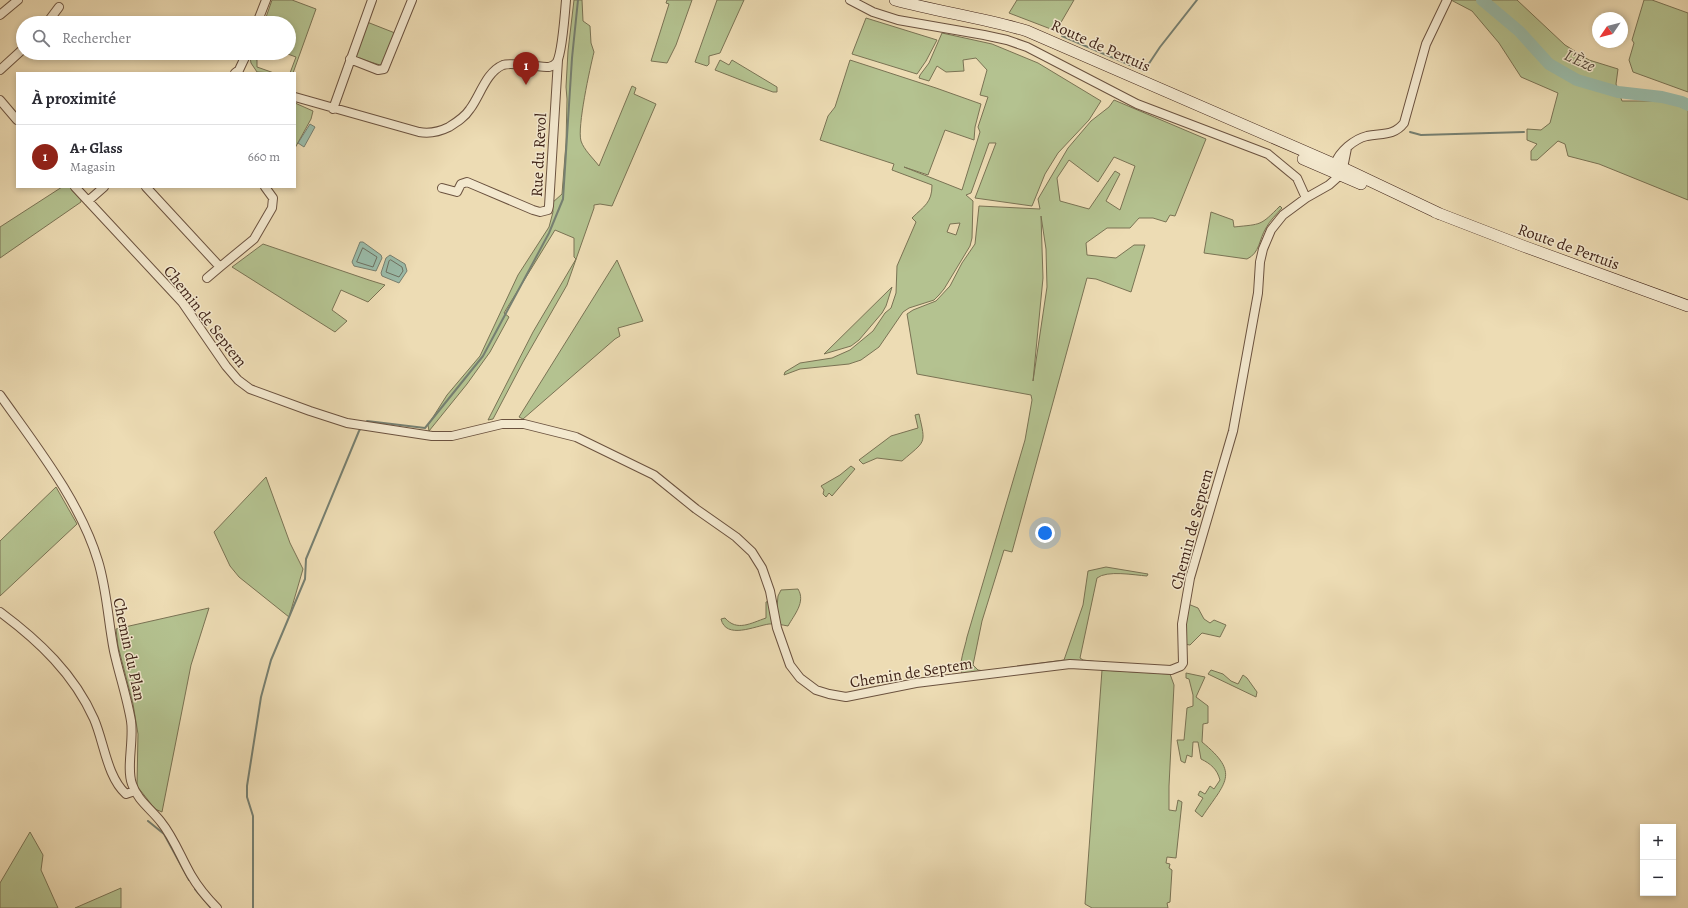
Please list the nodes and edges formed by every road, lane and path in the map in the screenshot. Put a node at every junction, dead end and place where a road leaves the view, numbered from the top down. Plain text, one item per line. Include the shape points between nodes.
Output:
1 (18, 0) edge
2 (266, 0) edge
3 (372, 0) edge
4 (412, 0) edge
5 (566, 0) edge
6 (850, 0) edge
7 (895, 0) edge
8 (1447, 0) edge
9 (59, 7) dead end
10 (0, 15) edge
11 (52, 16) edge
12 (260, 16) edge
13 (16, 55) edge
14 (350, 59) junction
15 (244, 60) edge
16 (558, 60) junction
17 (0, 70) edge
18 (240, 72) edge
19 (296, 97) edge
20 (0, 100) edge
21 (333, 109) junction
22 (16, 119) edge
23 (1339, 169) junction
24 (76, 188) edge
25 (103, 188) edge
26 (147, 188) edge
27 (265, 188) edge
28 (442, 188) dead end
29 (1306, 198) junction
30 (88, 201) junction
31 (220, 267) junction
32 (207, 278) dead end
33 (1688, 306) edge
34 (0, 395) edge
35 (0, 612) edge
36 (135, 791) junction
37 (217, 908) edge

1 - 10 street
2 - 12 street
3 - 14 street
4 - 14 street via 384,68 378,70
5 - 16 street
6 - 29 street via 873,12 898,20 984,35 1027,47 1137,104 1268,154 1297,178
7 - 23 main road, Route de Pertuis via 1002,23 1027,31
8 - 23 street via 1426,44 1404,123 1395,132 1361,138 1347,148
9 - 11 street
13 - 17 street
14 - 21 street
15 - 18 street
16 - 21 street via 549,67 508,64 500,67 489,78 468,112 456,122 435,132 419,132
16 - 28 street, Rue du Revol via 548,210 540,212 467,182 461,184 457,192
19 - 21 street
20 - 22 street
23 - 29 street, Chemin de Septem via 1329,185
23 - 33 main road, Route de Pertuis via 1440,214
24 - 30 street, Chemin de Septem
25 - 30 street
26 - 31 street
27 - 31 street via 274,201 272,208 254,238
29 - 30 street, Chemin de Septem via 1275,224 1263,249 1258,293 1232,431 1190,578 1182,624 1183,663 1172,670 1070,664 916,683 846,697 816,690 800,678 790,665 770,591 762,568 752,552 654,475 576,436 524,424 502,424 452,436 432,436 346,422 250,389 226,366 182,302
31 - 32 street
34 - 36 street, Chemin du Plan via 45,459 93,546 102,576 114,651 131,722 130,772
35 - 36 street via 37,641 60,664 76,686 94,719 118,786 126,794
36 - 37 street, Chemin du Plan via 162,822 198,886

